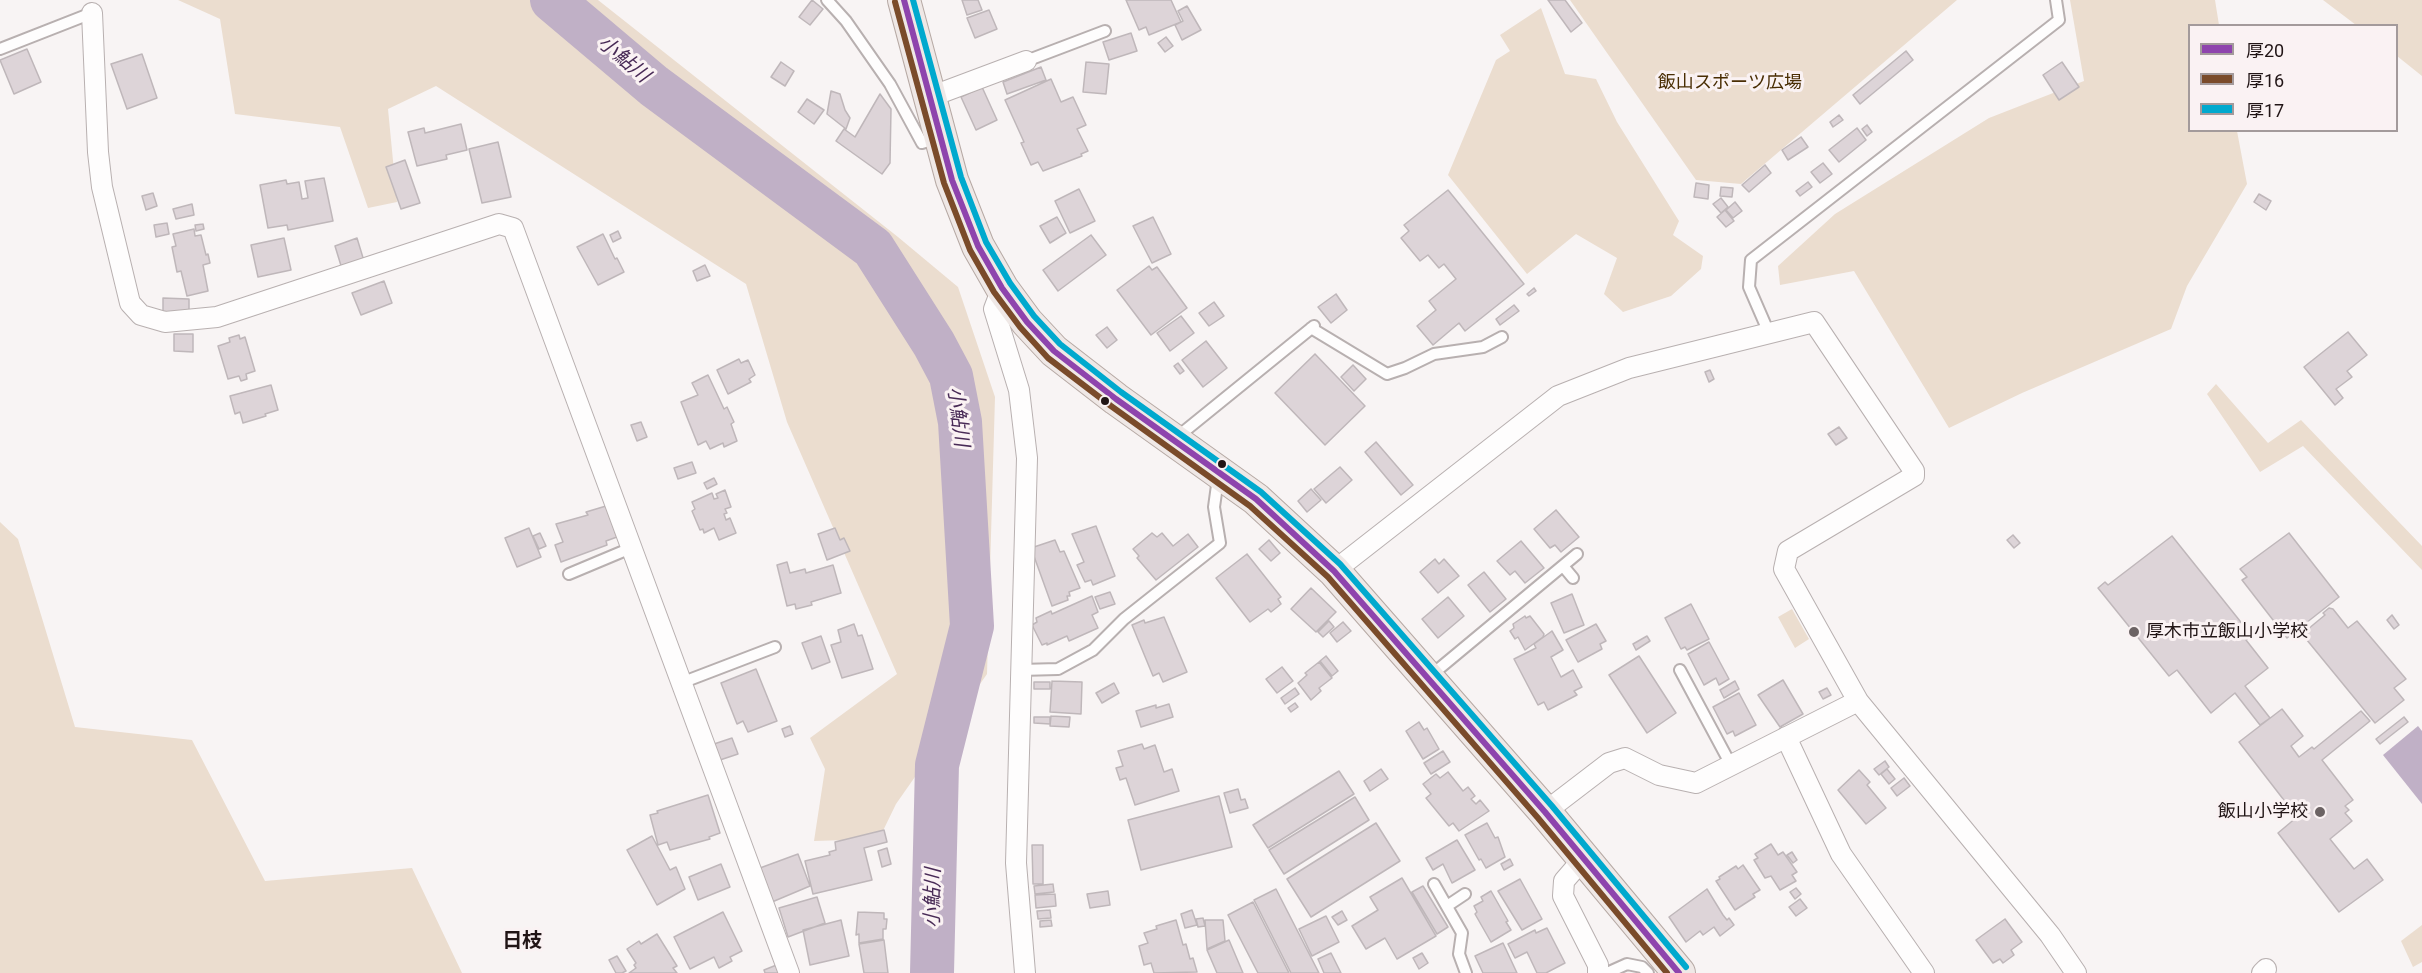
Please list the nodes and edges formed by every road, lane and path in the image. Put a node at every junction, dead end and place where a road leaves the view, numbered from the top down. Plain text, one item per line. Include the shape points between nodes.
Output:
1 (827, 0) edge
2 (904, 0) edge
3 (2056, 0) edge
4 (92, 13) joint
5 (1105, 32) dead end
6 (0, 49) edge
7 (1026, 61) joint
8 (930, 97) junction
9 (941, 137) junction
10 (1002, 288) junction
11 (1769, 333) junction
12 (1502, 337) dead end
13 (1173, 440) junction
14 (1219, 472) junction
15 (631, 548) junction
16 (1577, 554) dead end
17 (1563, 566) junction
18 (1334, 571) junction
19 (569, 574) dead end
20 (1573, 578) dead end
21 (774, 647) dead end
22 (1020, 670) junction
23 (1680, 670) dead end
24 (1428, 678) junction
25 (681, 683) junction
26 (1857, 701) junction
27 (1786, 737) junction
28 (1731, 765) junction
29 (1545, 812) junction
30 (1583, 859) junction
31 (1434, 884) dead end
32 (1465, 894) dead end
33 (1447, 906) junction
34 (789, 973) edge
35 (1025, 973) edge
36 (1466, 973) edge
37 (1598, 973) edge
38 (1607, 973) edge
39 (1648, 973) edge
40 (1679, 973) edge
41 (1924, 973) edge
42 (2076, 973) edge

1 - 9 lane via 891,84 922,143
2 - 8 main road
3 - 11 lane via 2059,20 1751,260 1749,287
4 - 6 lane
4 - 15 street via 102,187 130,303 141,315 165,322 217,318 499,224 513,228
5 - 7 lane
7 - 8 street
8 - 9 main road
9 - 10 main road via 952,180 978,246
10 - 13 main road via 1054,351
10 - 22 street via 994,309 1019,390 1027,458
11 - 18 street via 1629,368 1558,396
11 - 26 street via 1814,322 1914,471 1914,476 1788,550 1784,569
12 - 13 lane via 1483,347 1434,354 1387,374 1313,327
13 - 14 main road
14 - 18 main road via 1256,499
14 - 22 lane via 1214,507 1220,543 1124,619 1093,650 1058,669
15 - 19 lane
15 - 25 street
16 - 17 lane
17 - 20 lane
17 - 24 lane
18 - 24 main road
21 - 25 lane
22 - 35 street via 1016,863
23 - 28 lane
24 - 29 main road
25 - 34 street
26 - 27 street
26 - 42 street via 2050,935
27 - 28 street
27 - 41 street via 1842,854
28 - 29 street via 1696,783 1659,775 1625,758 1609,763
29 - 30 main road
30 - 37 street via 1564,881 1563,896 1598,965
30 - 40 main road
31 - 33 lane
32 - 33 lane
33 - 36 lane via 1462,933 1459,954
38 - 39 lane via 1627,964 1642,967

